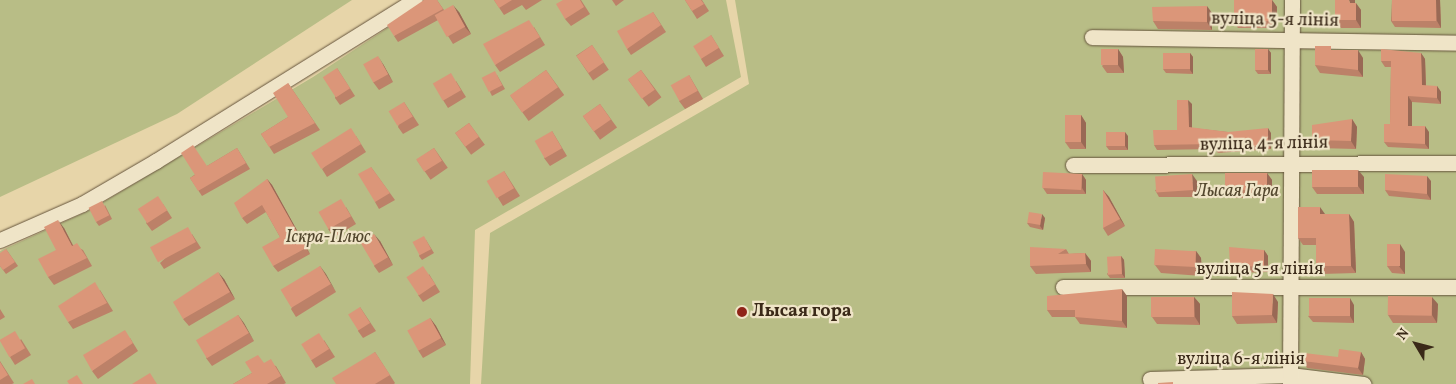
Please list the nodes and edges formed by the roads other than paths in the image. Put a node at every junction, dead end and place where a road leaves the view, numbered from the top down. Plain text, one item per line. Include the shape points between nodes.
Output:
1 (415, 0) edge
2 (1292, 0) edge
3 (1092, 37) dead end
4 (1292, 41) junction
5 (1456, 42) edge
6 (1292, 163) junction
7 (1456, 163) edge
8 (1073, 165) dead end
9 (0, 240) edge
10 (1064, 287) dead end
11 (1456, 287) edge
12 (1292, 289) junction
13 (1150, 379) dead end
14 (1290, 380) edge
15 (1363, 384) edge

1 - 9 street via 132,176 82,204
2 - 4 street
3 - 4 street, вуліца 3-я лінія
4 - 5 street, вуліца 3-я лінія
4 - 6 street
6 - 7 street, вуліца 4-я лінія
6 - 8 street, вуліца 4-я лінія
6 - 12 street
10 - 12 street, вуліца 5-я лінія
11 - 12 street, вуліца 5-я лінія
12 - 14 street
13 - 14 street, вуліца 6-я лінія
14 - 15 street, вуліца 6-я лінія

